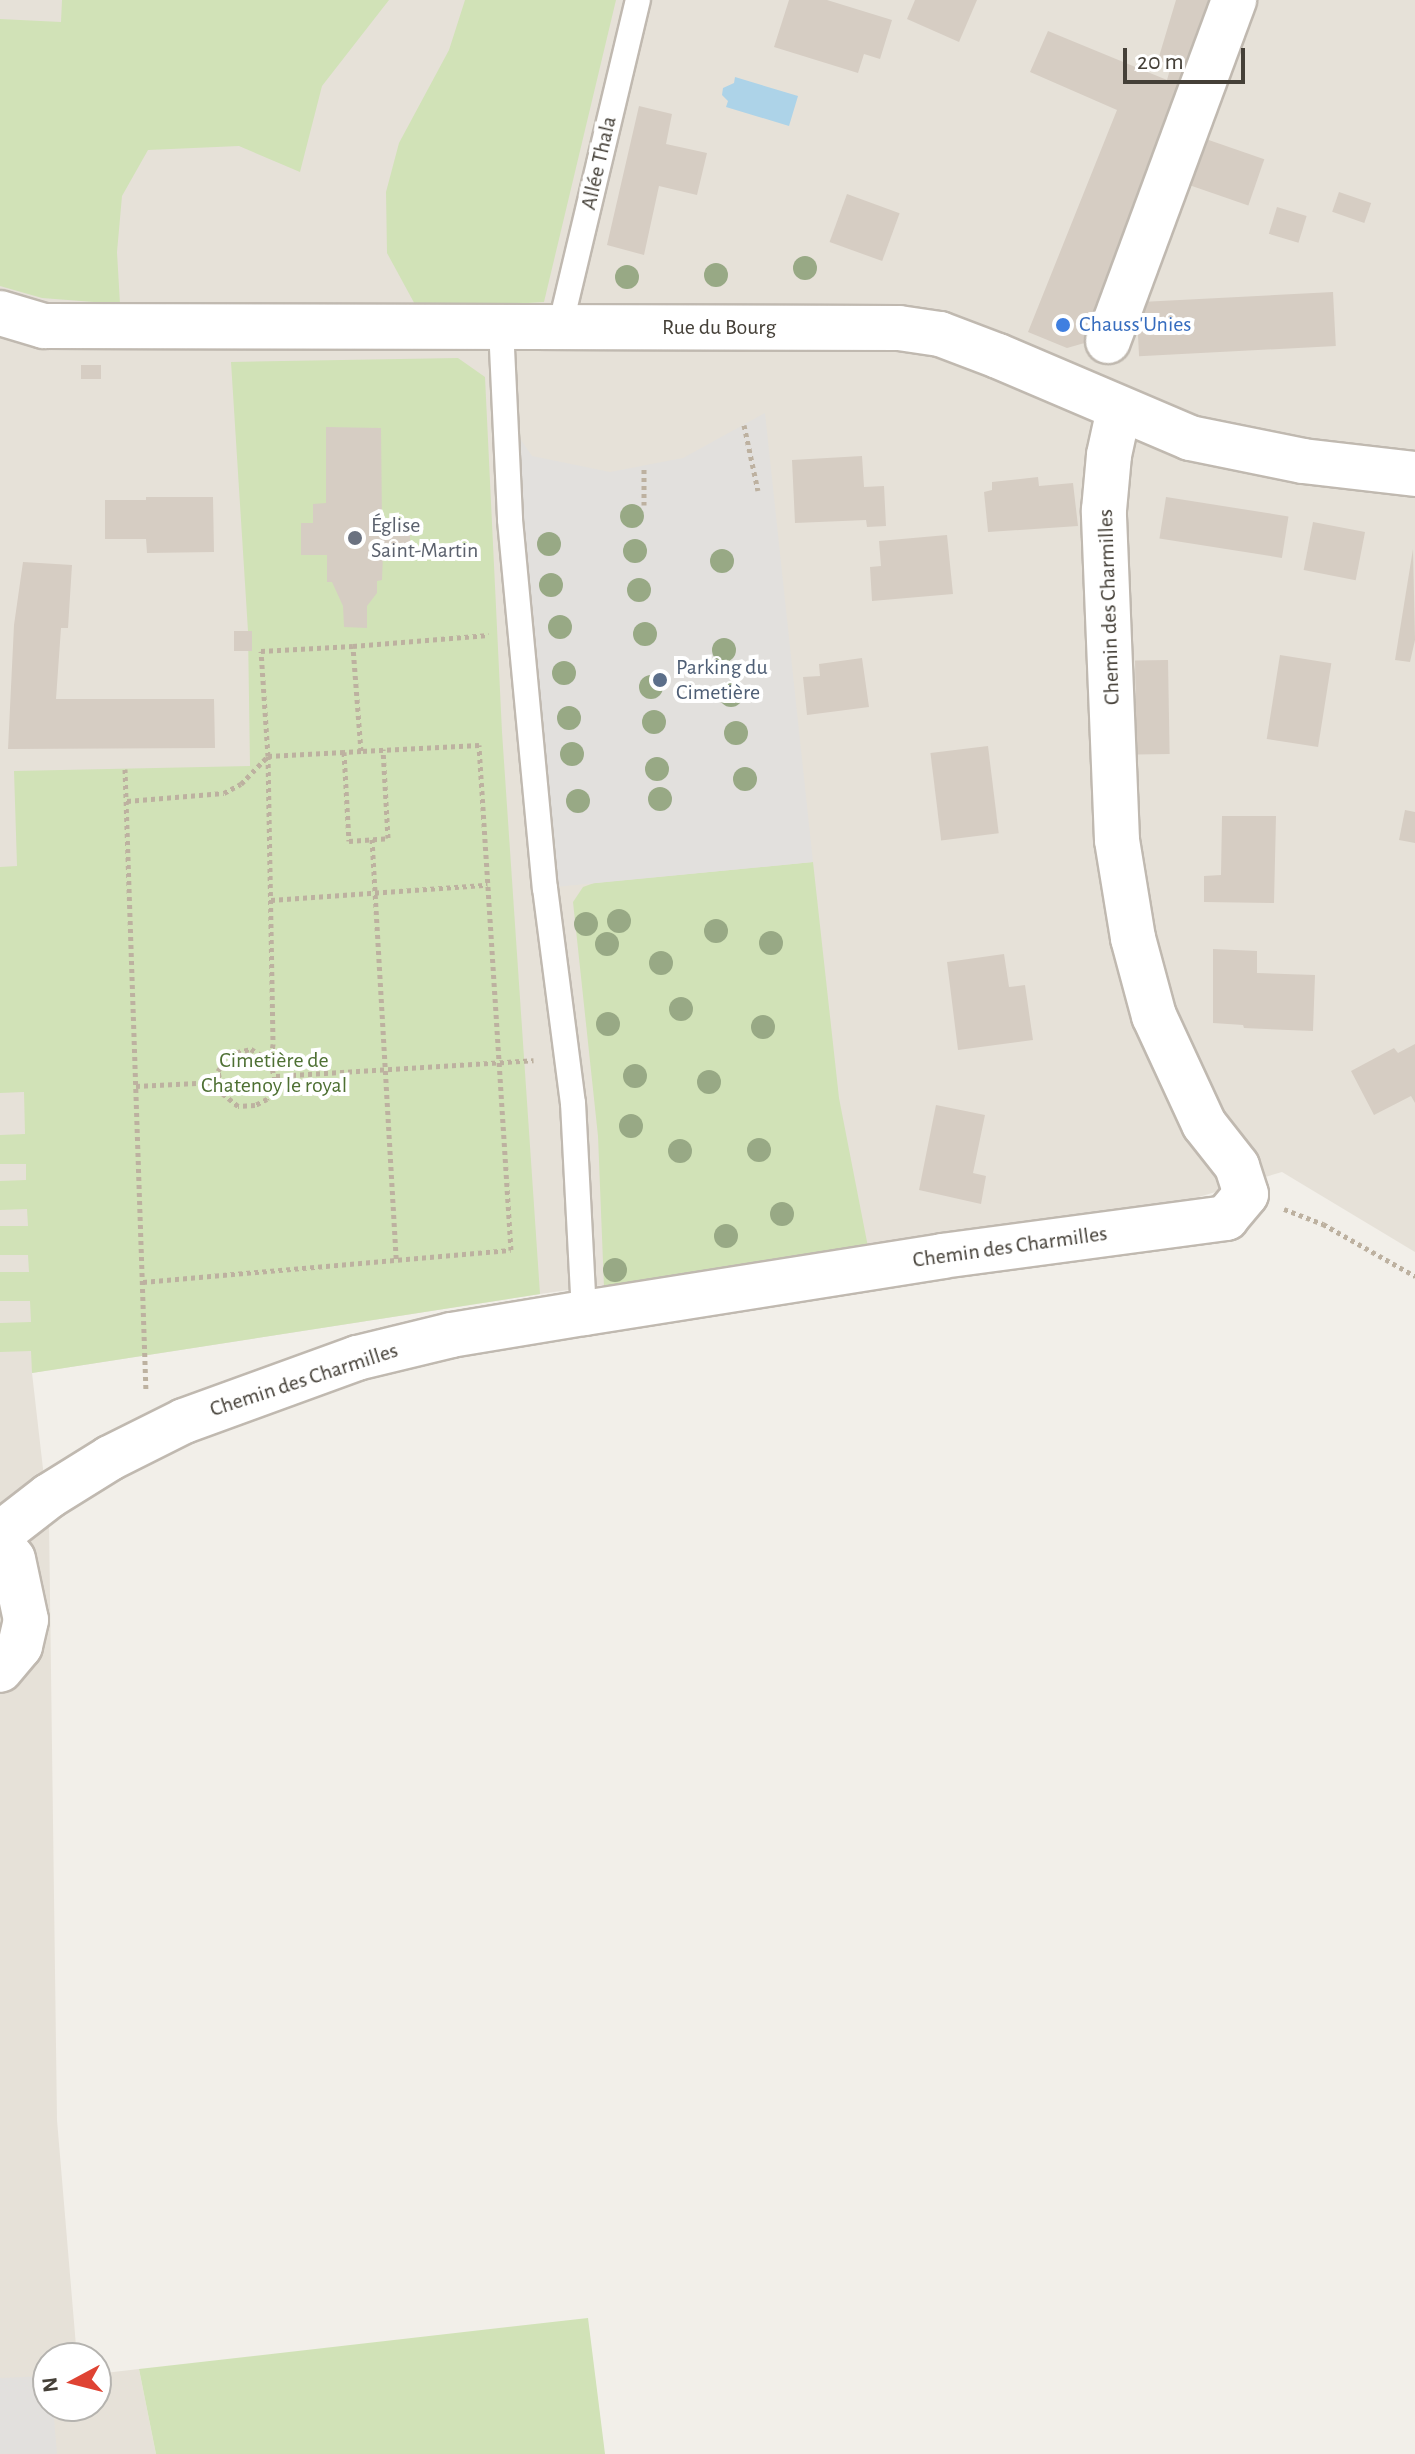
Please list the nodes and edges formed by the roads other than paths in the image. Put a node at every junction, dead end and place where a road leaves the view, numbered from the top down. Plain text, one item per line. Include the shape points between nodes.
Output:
1 (638, 0) edge
2 (1234, 0) edge
3 (0, 313) edge
4 (501, 327) junction
5 (560, 327) junction
6 (1108, 341) dead end
7 (1119, 409) junction
8 (1415, 474) edge
9 (584, 1313) junction
10 (0, 1534) edge
11 (0, 1542) edge
12 (0, 1670) edge

1 - 5 lane, Allée Thala
2 - 6 street
3 - 4 street, Rue du Bourg via 44,326
4 - 5 street, Rue du Bourg
4 - 9 lane via 503,437 545,888 573,1103
5 - 7 street, Rue du Bourg via 899,328 940,334
7 - 8 street, Rue du Bourg via 1190,438 1252,452
7 - 9 street, Chemin des Charmilles via 1104,510 1117,840 1133,938 1154,1016 1204,1124 1237,1166 1246,1194 1226,1218
9 - 10 street, Chemin des Charmilles via 451,1335 357,1358 264,1390 156,1435 85,1473
11 - 12 street via 13,1559 26,1620 20,1646

